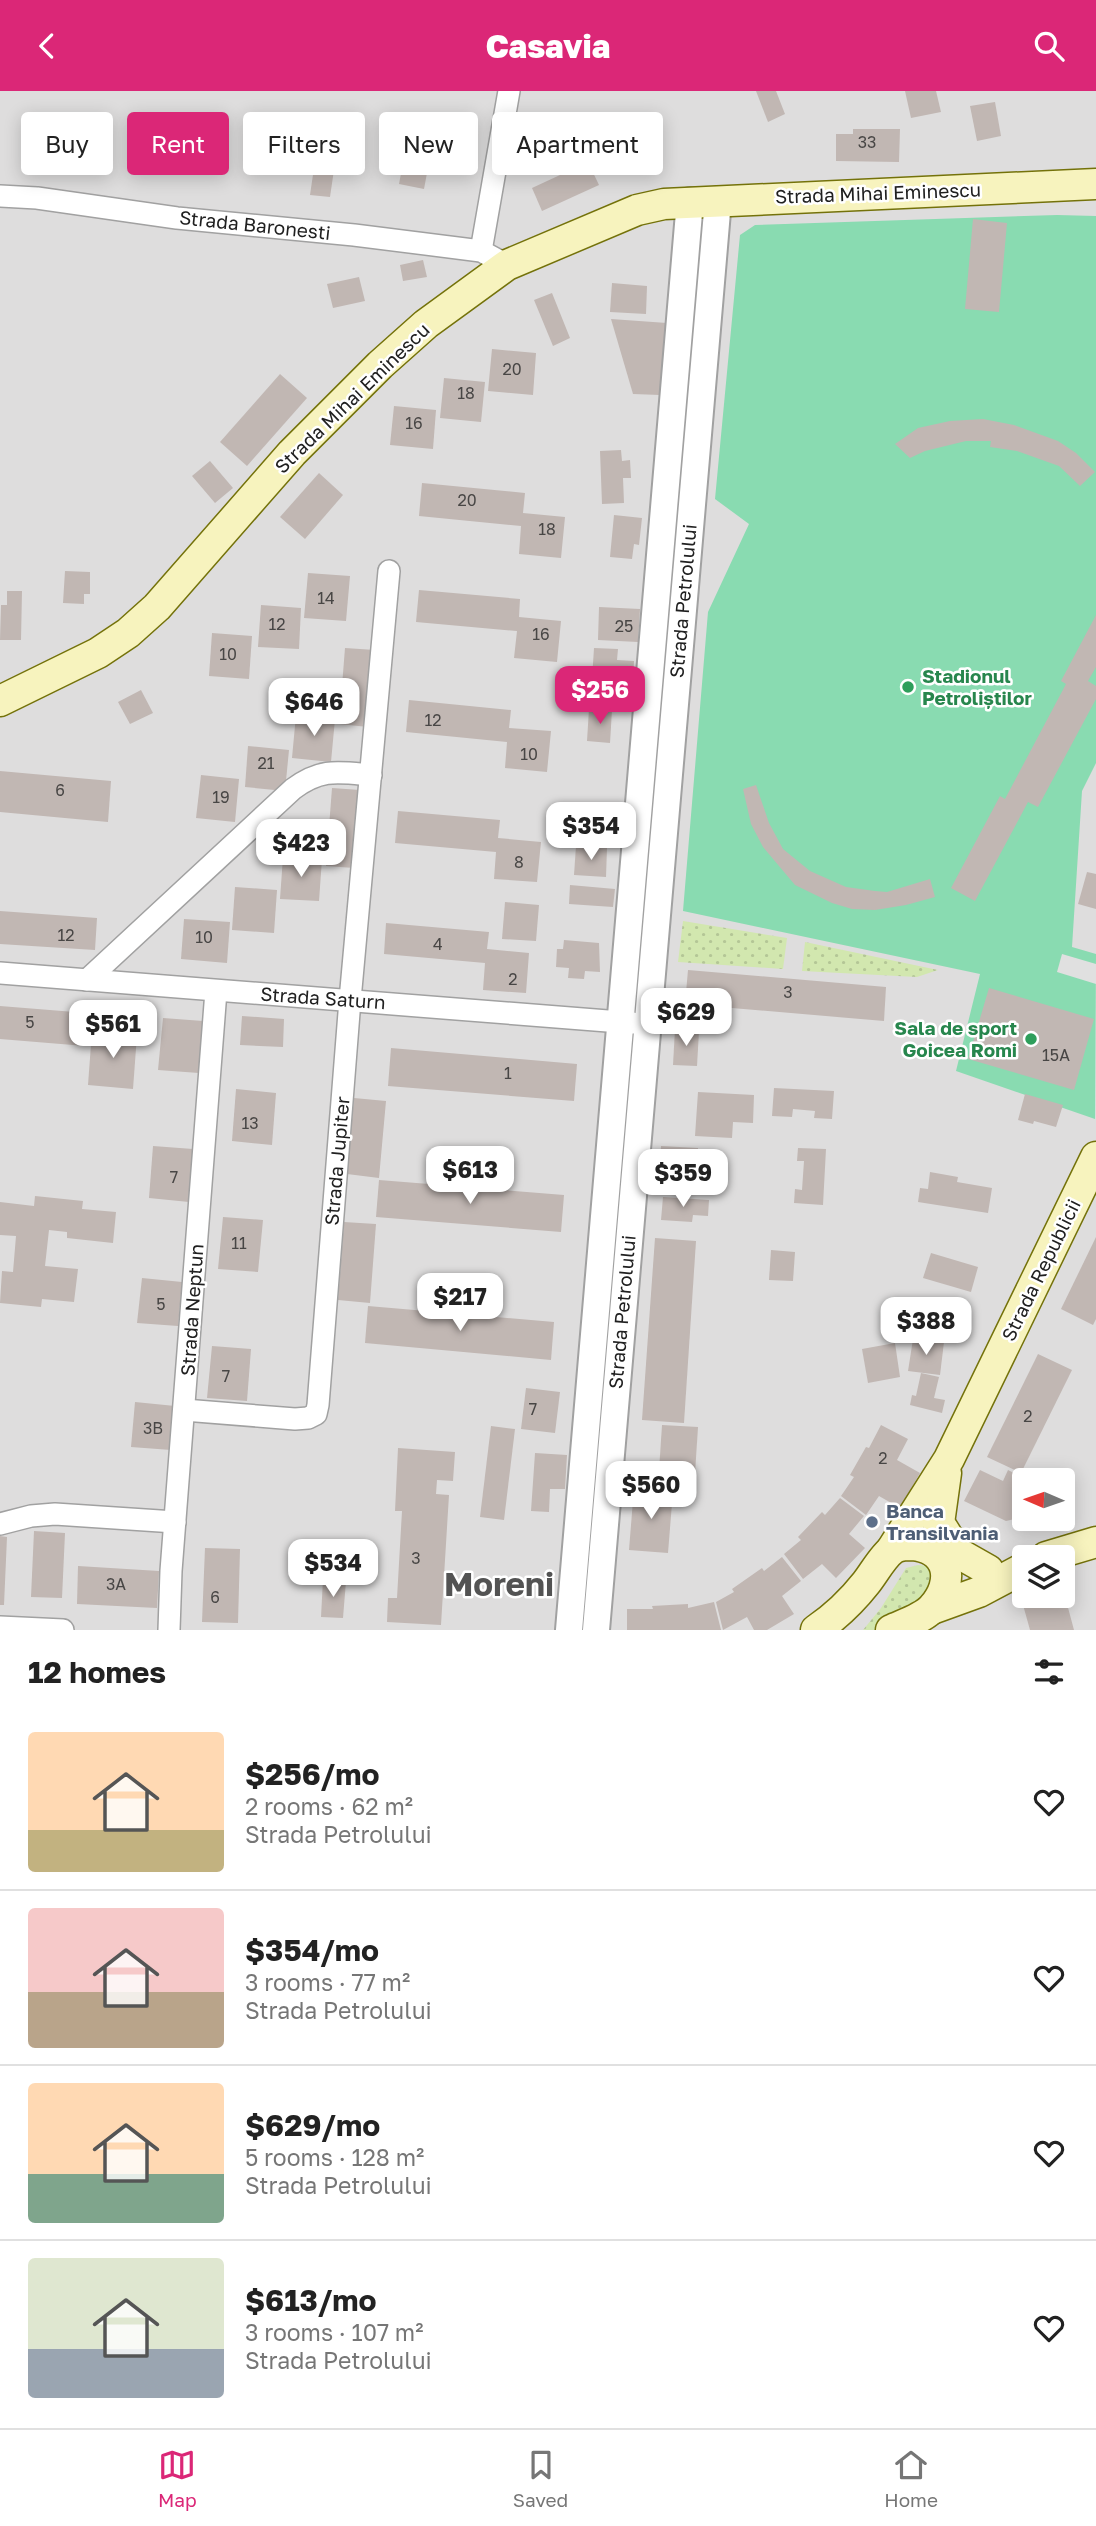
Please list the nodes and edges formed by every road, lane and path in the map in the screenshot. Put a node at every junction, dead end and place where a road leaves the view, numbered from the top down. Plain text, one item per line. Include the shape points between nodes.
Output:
1 (509, 91) edge
2 (1096, 184) edge
3 (0, 196) edge
4 (704, 200) junction
5 (481, 251) junction
6 (507, 265) junction
7 (661, 543) junction
8 (688, 545) junction
9 (389, 571) dead end
10 (0, 701) edge
11 (371, 775) junction
12 (0, 974) edge
13 (87, 980) junction
14 (216, 991) junction
15 (350, 1000) junction
16 (633, 1023) junction
17 (1096, 1157) edge
18 (611, 1287) junction
19 (184, 1410) junction
20 (949, 1459) junction
21 (939, 1519) junction
22 (175, 1522) junction
23 (0, 1524) edge
24 (1096, 1542) edge
25 (1075, 1548) edge
26 (892, 1549) junction
27 (941, 1558) junction
28 (1012, 1565) edge
29 (988, 1570) junction
30 (1012, 1574) edge
31 (932, 1609) junction
32 (0, 1627) edge
33 (63, 1630) edge
34 (169, 1630) edge
35 (569, 1630) edge
36 (596, 1630) edge
37 (816, 1630) edge
38 (891, 1630) edge

1 - 5 street
2 - 4 main road, Strada Mihai Eminescu
3 - 5 street, Strada Baronesti
4 - 6 main road, Strada Mihai Eminescu via 637,211
4 - 7 street, Strada Petrolului
4 - 8 street, Strada Petrolului
5 - 6 street, Strada Baronesti
6 - 10 main road, Strada Mihai Eminescu via 426,324 380,365 292,453 157,607 128,633 98,653
7 - 8 street
7 - 16 street, Strada Petrolului
8 - 16 street, Strada Petrolului
9 - 11 street, Strada Jupiter
11 - 13 street via 335,772 308,778
11 - 15 street, Strada Jupiter
12 - 13 street, Strada Saturn
13 - 14 street, Strada Saturn
14 - 15 street, Strada Saturn
14 - 19 street, Strada Neptun
15 - 16 street, Strada Saturn
15 - 19 street, Strada Jupiter via 316,1414 295,1419
16 - 18 street, Strada Petrolului
17 - 20 main road, Strada Republicii
18 - 35 street, Strada Petrolului
18 - 36 street, Strada Petrolului
19 - 22 street, Strada Neptun
20 - 21 main road, Strada Republicii
20 - 26 main road, Strada Republicii
21 - 27 main road, Strada Republicii
21 - 29 main road via 958,1553
22 - 23 street via 55,1514
22 - 34 street, Strada Neptun
24 - 25 main road
26 - 27 main road via 922,1546
26 - 37 main road, Strada Republicii via 849,1603
27 - 29 main road via 976,1571
27 - 31 main road, Strada Republicii via 946,1579
28 - 29 main road
30 - 31 main road
31 - 38 main road
32 - 33 street

